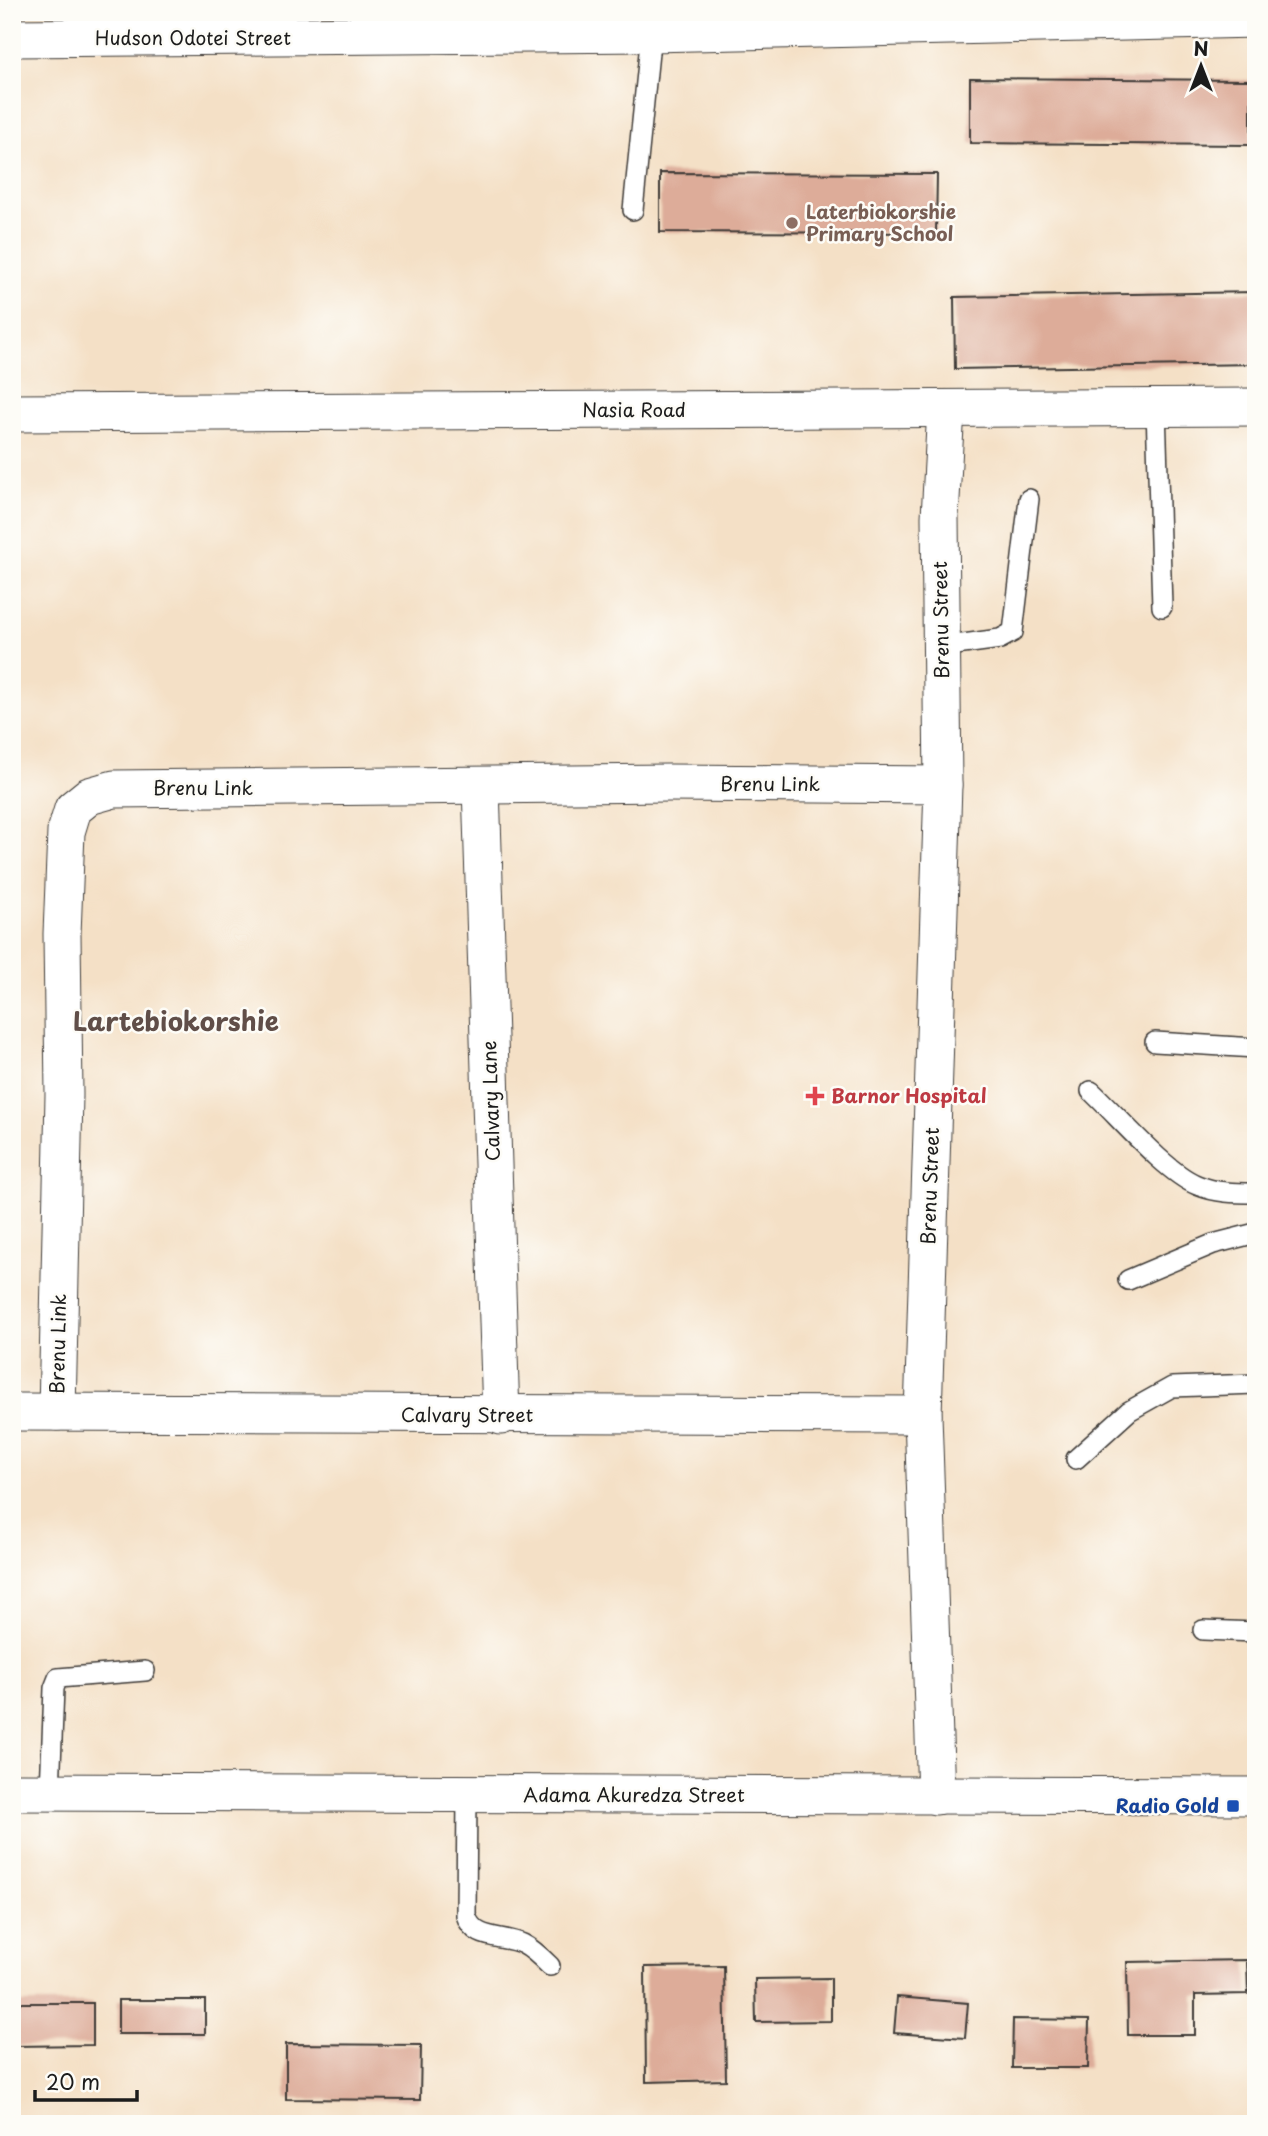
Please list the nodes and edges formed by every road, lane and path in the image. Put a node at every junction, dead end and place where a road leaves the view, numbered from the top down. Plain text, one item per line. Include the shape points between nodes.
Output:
1 (986, 19) edge
2 (1256, 19) edge
3 (720, 22) edge
4 (294, 25) edge
5 (651, 33) junction
6 (12, 38) edge
7 (634, 210) dead end
8 (1256, 407) edge
9 (1156, 408) junction
10 (946, 409) junction
11 (12, 413) edge
12 (1030, 499) dead end
13 (1162, 607) dead end
14 (941, 647) junction
15 (943, 785) junction
16 (481, 786) junction
17 (1155, 1042) dead end
18 (1256, 1048) edge
19 (1091, 1091) dead end
20 (1256, 1193) edge
21 (1256, 1233) edge
22 (1128, 1279) dead end
23 (1256, 1384) edge
24 (12, 1412) edge
25 (57, 1412) junction
26 (923, 1415) junction
27 (501, 1416) junction
28 (1076, 1459) dead end
29 (1203, 1630) dead end
30 (1256, 1632) edge
31 (145, 1671) dead end
32 (12, 1792) edge
33 (50, 1793) junction
34 (467, 1794) junction
35 (936, 1796) junction
36 (1256, 1796) edge
37 (550, 1966) dead end

1 - 2 street, Hudson Odotei Street
1 - 3 street, Hudson Odotei Street
3 - 5 street, Hudson Odotei Street
4 - 5 street, Hudson Odotei Street
4 - 6 street, Hudson Odotei Street
5 - 7 lane
8 - 9 street, Nasia Road
9 - 10 street, Nasia Road
9 - 13 lane
10 - 11 street, Nasia Road
10 - 14 street, Brenu Street via 940,517
12 - 14 lane via 1013,632 1000,639
14 - 15 street, Brenu Street
15 - 16 street, Brenu Link
15 - 26 street, Brenu Street
16 - 25 street, Brenu Link via 114,789 89,796 74,809 66,832 64,865
16 - 27 street, Calvary Lane
17 - 18 lane
19 - 20 lane via 1195,1184 1222,1193
21 - 22 lane via 1224,1240
23 - 28 lane via 1172,1387 1129,1411
24 - 25 street, Calvary Street
25 - 27 street, Calvary Street
26 - 27 street, Calvary Street
26 - 35 street, Brenu Street
29 - 30 lane
31 - 33 lane via 58,1678
32 - 33 street, Adama Akuredza Street
33 - 34 street, Adama Akuredza Street
34 - 35 street, Adama Akuredza Street
34 - 37 lane via 469,1925 482,1934 522,1943
35 - 36 street, Adama Akuredza Street

